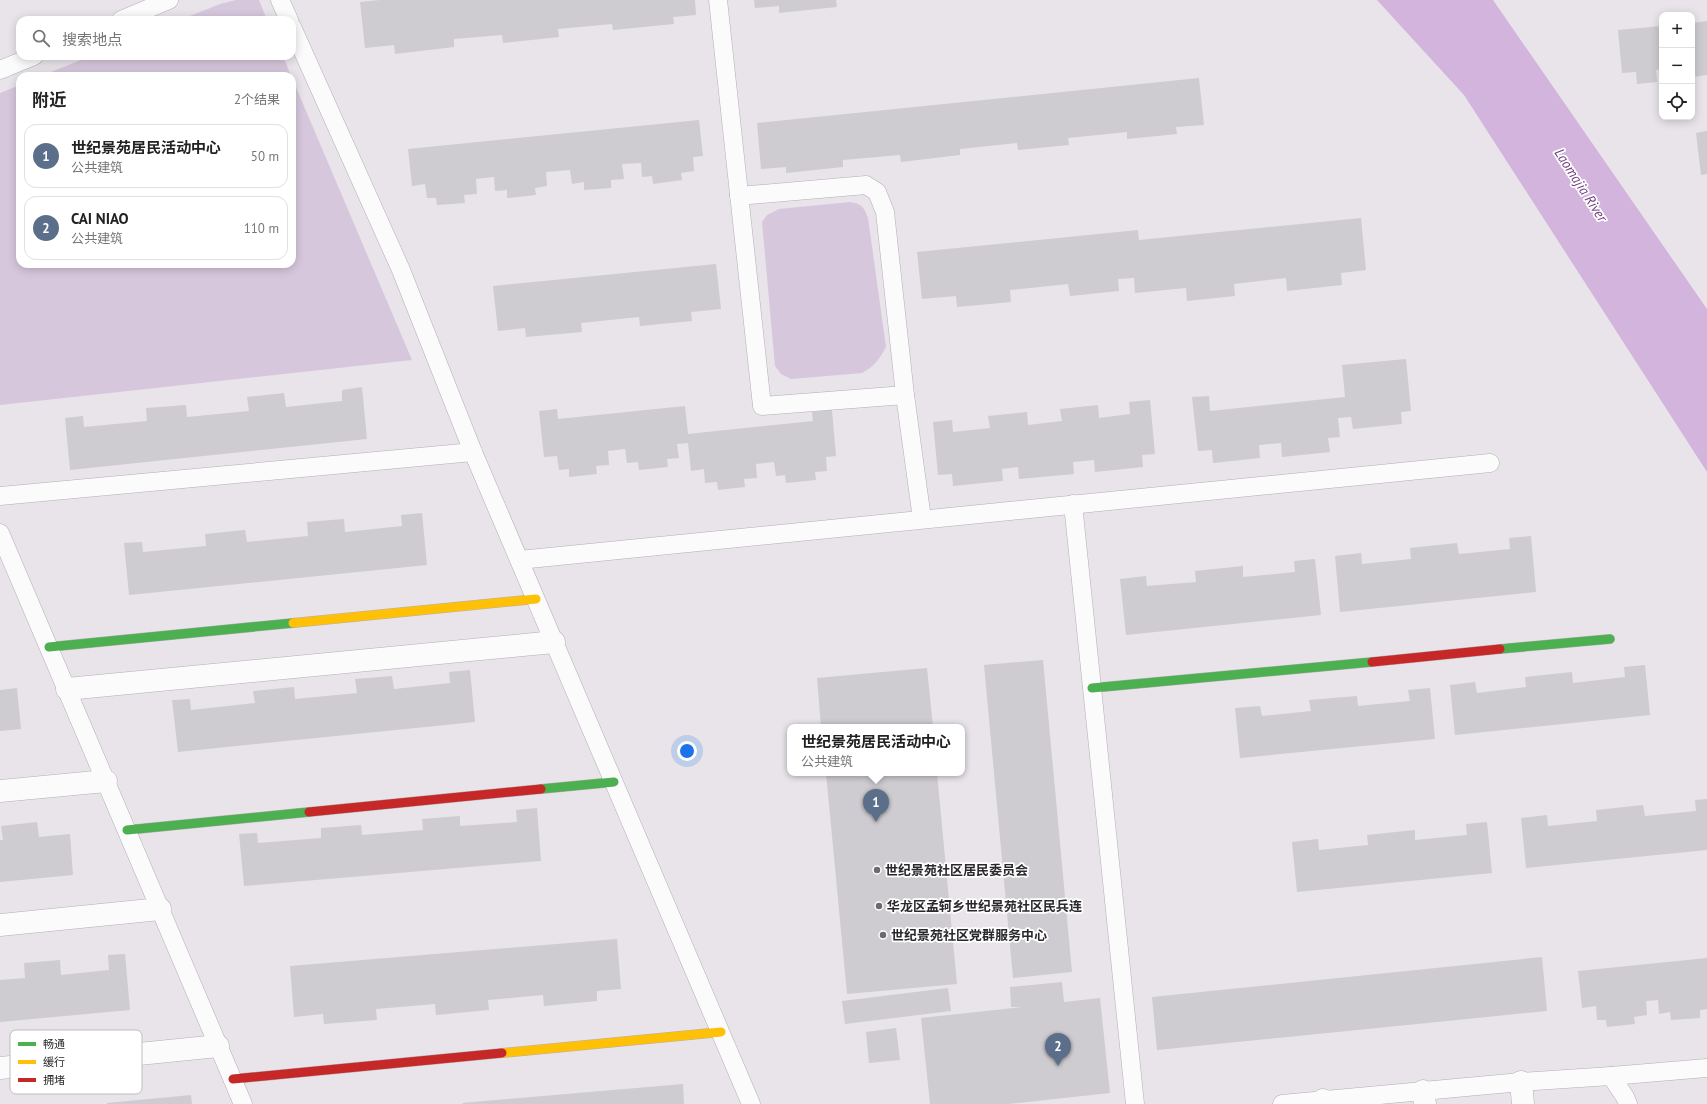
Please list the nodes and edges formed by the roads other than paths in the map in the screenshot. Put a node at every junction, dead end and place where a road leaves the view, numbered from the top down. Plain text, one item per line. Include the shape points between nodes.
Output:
1 (169, 0) edge
2 (280, 0) edge
3 (718, 0) edge
4 (131, 16) edge
5 (287, 16) edge
6 (296, 36) edge
7 (24, 60) edge
8 (0, 70) edge
9 (739, 196) junction
10 (905, 395) junction
11 (473, 452) junction
12 (1490, 463) dead end
13 (0, 496) edge
14 (1073, 504) junction
15 (922, 519) junction
16 (0, 533) edge
17 (519, 560) junction
18 (536, 599) junction
19 (1610, 638) dead end
20 (554, 642) junction
21 (49, 647) junction
22 (1092, 688) junction
23 (67, 689) junction
24 (106, 781) junction
25 (614, 782) junction
26 (0, 791) edge
27 (127, 830) junction
28 (160, 909) junction
29 (0, 925) edge
30 (721, 1032) junction
31 (218, 1046) junction
32 (142, 1054) edge
33 (10, 1067) edge
34 (0, 1068) edge
35 (1707, 1068) edge
36 (1611, 1076) junction
37 (233, 1079) junction
38 (1521, 1082) junction
39 (1424, 1097) edge
40 (1324, 1102) edge
41 (243, 1104) edge
42 (750, 1104) edge
43 (1135, 1104) edge
44 (1282, 1104) edge
45 (1523, 1104) edge
46 (1628, 1104) edge

1 - 4 lane
2 - 5 lane
3 - 9 lane
6 - 11 lane via 401,270
7 - 8 lane
9 - 10 lane via 866,185 877,192 885,212
9 - 10 lane via 762,406
10 - 15 lane
11 - 13 lane
11 - 17 lane
12 - 14 lane
14 - 15 lane
14 - 22 lane
15 - 17 lane
16 - 21 lane
17 - 18 lane
18 - 20 lane
18 - 21 street
19 - 22 street
20 - 23 street
20 - 25 lane
21 - 23 lane
22 - 43 lane
23 - 24 lane
24 - 26 street
24 - 27 lane
25 - 27 street
25 - 30 lane
27 - 28 lane
28 - 29 street
28 - 31 lane
30 - 37 street
30 - 42 lane
31 - 32 street
31 - 37 lane
33 - 34 street
35 - 36 lane
36 - 38 lane
36 - 46 lane
37 - 41 lane
38 - 39 lane
38 - 45 street
39 - 40 lane
40 - 44 lane

